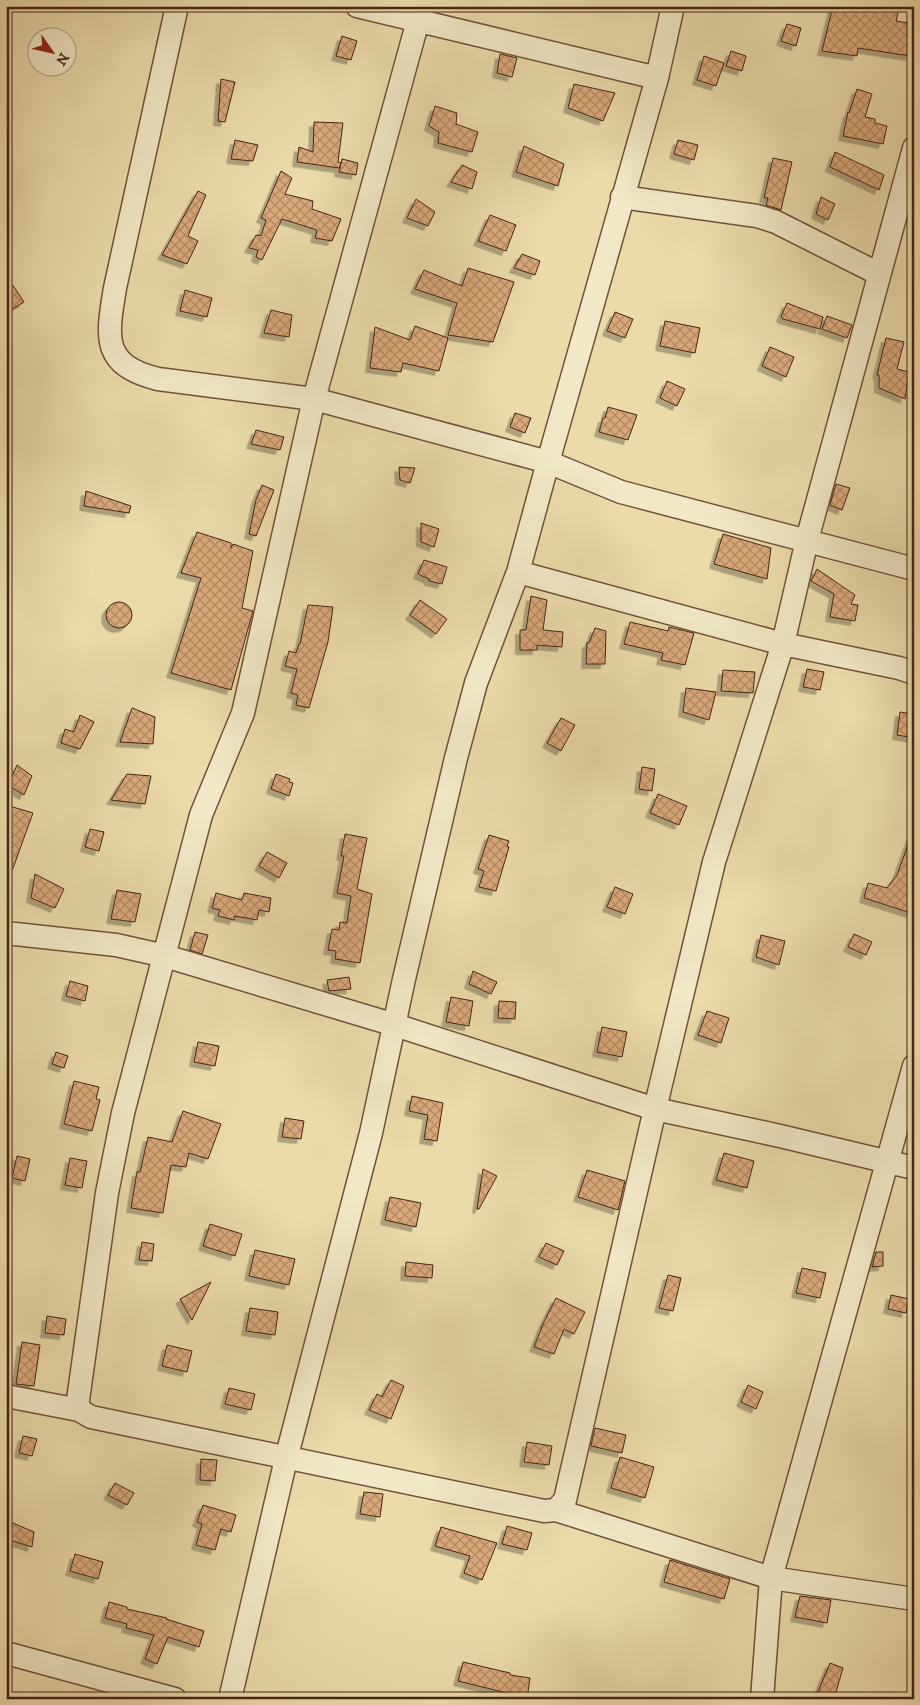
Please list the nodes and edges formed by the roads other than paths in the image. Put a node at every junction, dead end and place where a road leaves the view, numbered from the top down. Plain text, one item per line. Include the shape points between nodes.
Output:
1 (177, 6) edge
2 (357, 6) edge
3 (673, 6) edge
4 (420, 14) edge
5 (657, 78) junction
6 (914, 148) edge
7 (625, 188) junction
8 (879, 274) junction
9 (314, 399) junction
10 (548, 462) junction
11 (807, 540) junction
12 (914, 569) edge
13 (518, 572) junction
14 (783, 644) junction
15 (914, 673) edge
16 (6, 933) edge
17 (165, 956) junction
18 (395, 1025) junction
19 (914, 1066) edge
20 (655, 1109) junction
21 (888, 1163) junction
22 (914, 1168) edge
23 (6, 1396) edge
24 (79, 1410) junction
25 (286, 1458) junction
26 (556, 1510) junction
27 (771, 1578) junction
28 (914, 1599) edge
29 (6, 1653) edge
30 (175, 1699) edge
31 (230, 1699) edge
32 (762, 1699) edge

1 - 9 street via 115,288 109,341 116,356 127,367 158,379
2 - 4 street
3 - 5 street
4 - 5 street
4 - 9 street
5 - 7 street
6 - 8 street
7 - 8 street via 648,202 757,216 776,222
7 - 10 street
8 - 11 street
9 - 10 street
9 - 17 street via 243,713 201,814
10 - 11 street via 621,492
10 - 13 street
11 - 12 street
11 - 14 street
13 - 14 street
13 - 18 street via 476,683
14 - 15 street
14 - 20 street via 714,862
16 - 17 street via 116,945
17 - 18 street
17 - 24 street via 123,1112 107,1193
18 - 20 street
18 - 25 street via 371,1133
19 - 21 street
20 - 21 street
20 - 26 street via 565,1500
21 - 22 street
21 - 27 street
23 - 24 street
24 - 25 street via 91,1417
25 - 26 street via 544,1511
25 - 31 street
26 - 27 street
27 - 28 street
27 - 32 street
29 - 30 street

